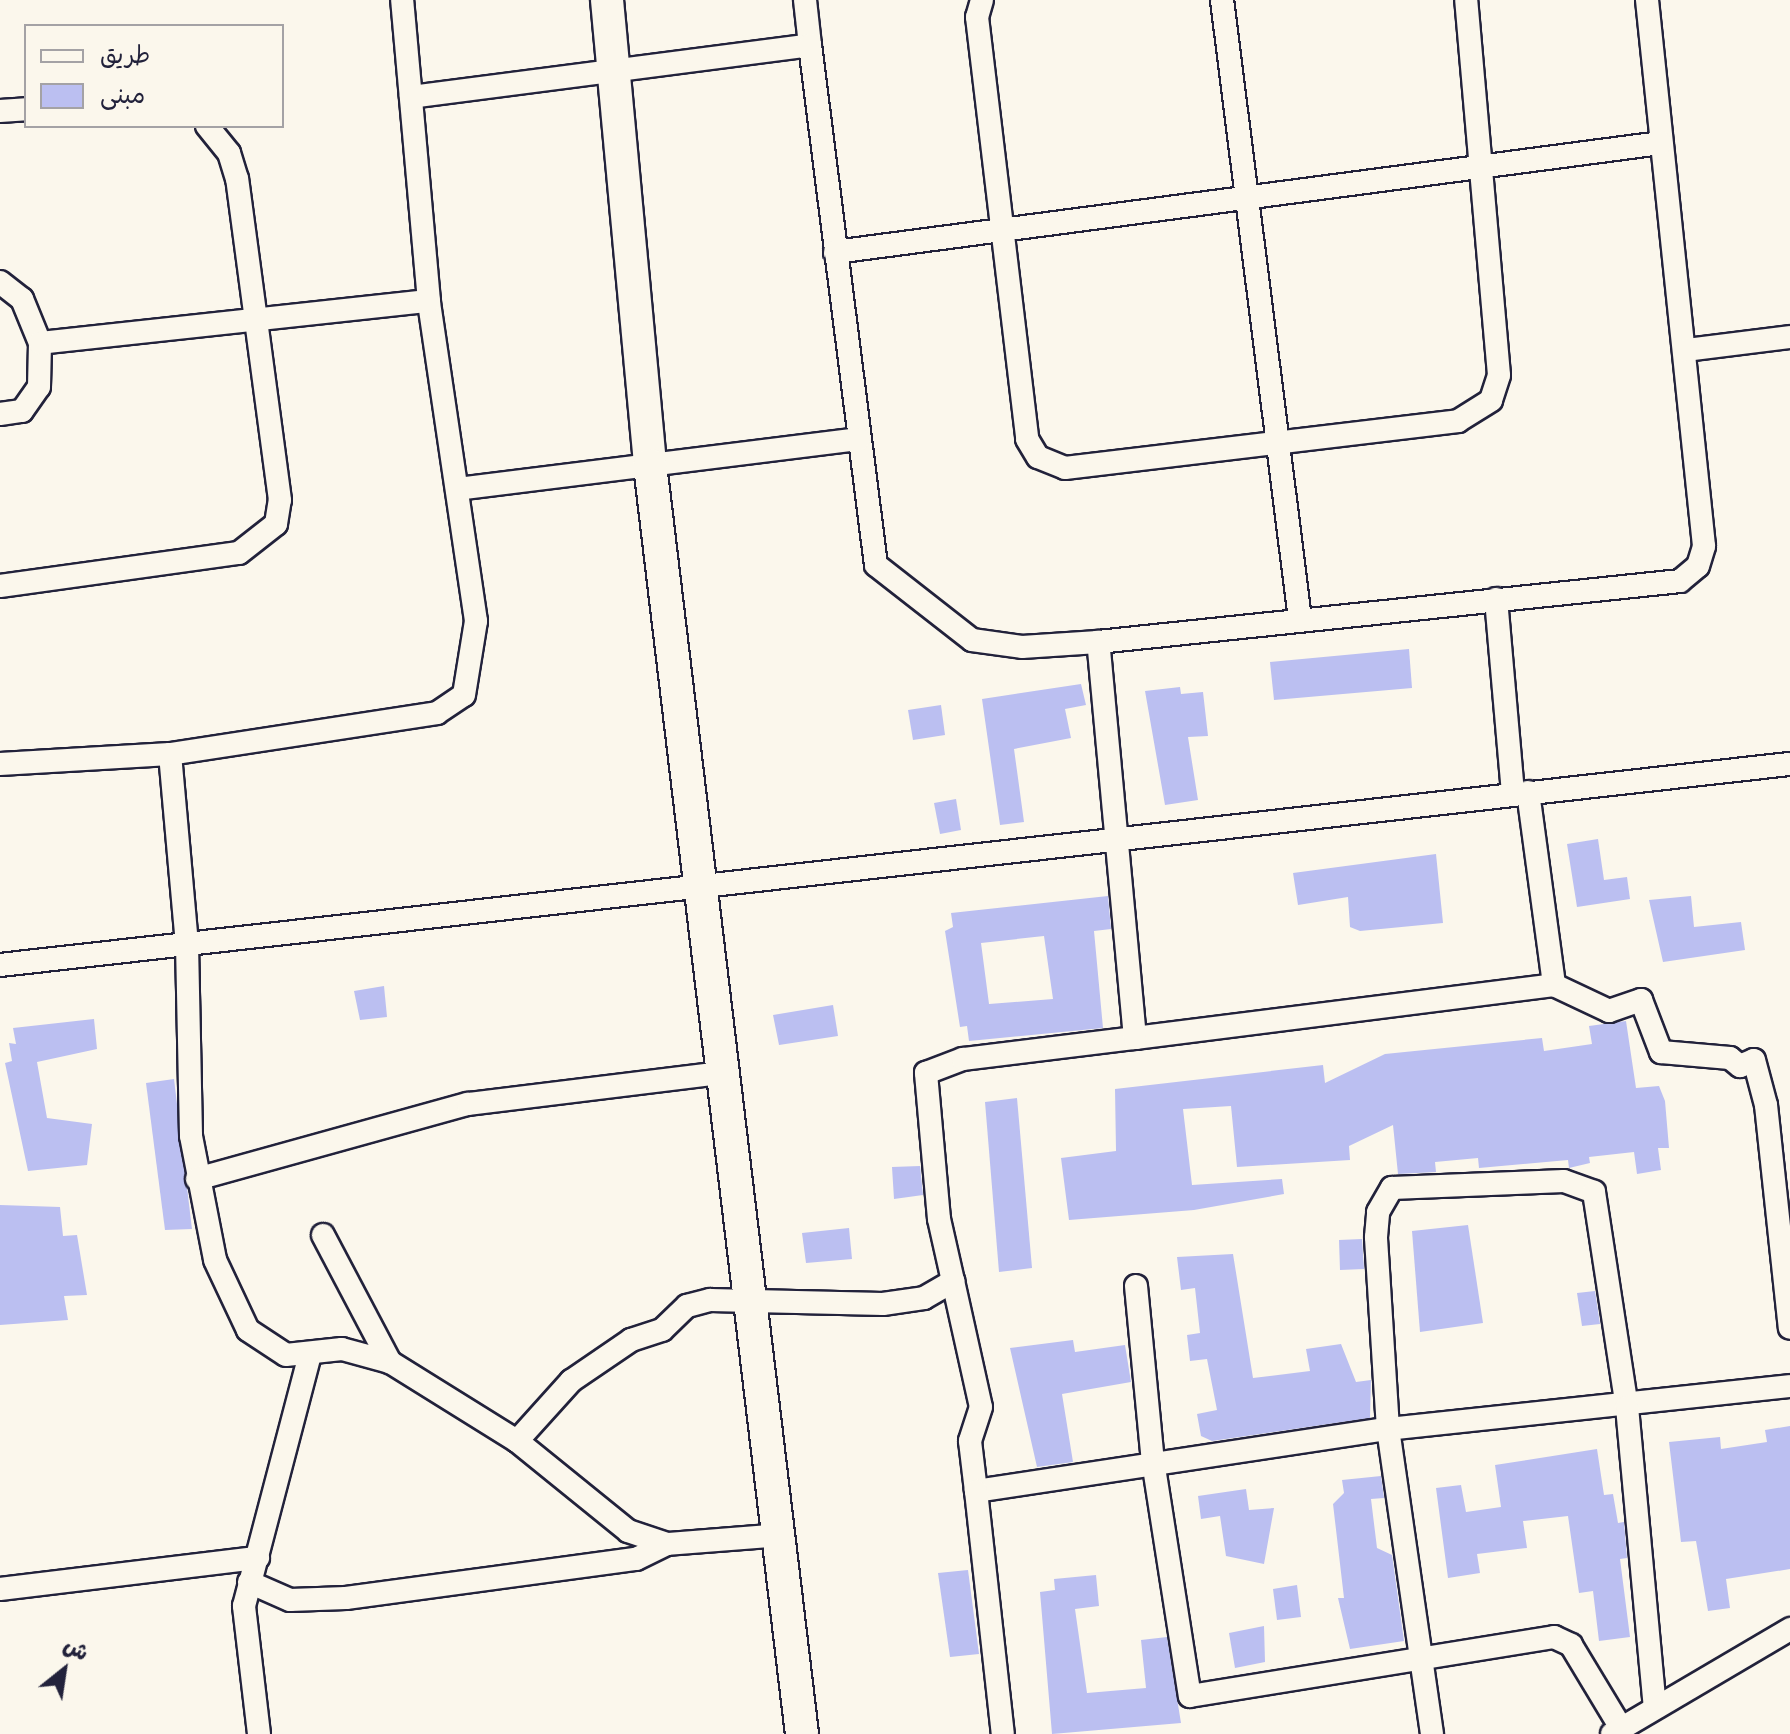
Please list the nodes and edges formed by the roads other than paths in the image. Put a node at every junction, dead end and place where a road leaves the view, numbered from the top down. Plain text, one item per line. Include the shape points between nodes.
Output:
1 (402, 0) edge
2 (607, 0) edge
3 (805, 0) edge
4 (982, 0) edge
5 (1222, 0) edge
6 (1466, 0) edge
7 (1647, 0) edge
8 (810, 45) junction
9 (614, 67) junction
10 (411, 97) junction
11 (24, 109) edge
12 (0, 111) edge
13 (209, 128) edge
14 (1661, 143) junction
15 (1480, 165) junction
16 (1248, 198) junction
17 (1000, 232) junction
18 (835, 252) junction
19 (0, 282) edge
20 (429, 301) junction
21 (255, 318) junction
22 (1790, 337) edge
23 (40, 343) junction
24 (1686, 350) junction
25 (0, 414) edge
26 (859, 439) junction
27 (1281, 441) junction
28 (650, 465) junction
29 (457, 489) junction
30 (0, 586) edge
31 (1496, 599) junction
32 (1300, 619) junction
33 (1098, 642) junction
34 (170, 754) junction
35 (0, 764) edge
36 (1790, 764) edge
37 (1520, 793) junction
38 (1114, 838) junction
39 (704, 884) junction
40 (187, 944) junction
41 (0, 965) edge
42 (1554, 985) junction
43 (1135, 1038) junction
44 (727, 1072) junction
45 (197, 1179) junction
46 (323, 1235) dead end
47 (953, 1281) junction
48 (1136, 1286) dead end
49 (755, 1300) junction
50 (1790, 1328) edge
51 (310, 1355) junction
52 (390, 1362) junction
53 (1790, 1386) edge
54 (1627, 1407) junction
55 (1388, 1429) junction
56 (517, 1441) junction
57 (1153, 1461) junction
58 (976, 1491) junction
59 (781, 1535) junction
60 (667, 1544) junction
61 (258, 1558) junction
62 (249, 1582) junction
63 (0, 1589) edge
64 (1787, 1637) edge
65 (1419, 1664) junction
66 (1655, 1706) junction
67 (1617, 1731) edge
68 (259, 1734) edge
69 (802, 1734) edge
70 (1003, 1734) edge
71 (1432, 1734) edge

1 - 10 street
2 - 9 street
3 - 8 street
4 - 17 street via 977,17
5 - 16 street
6 - 15 street
7 - 14 street
8 - 9 street
8 - 18 street
9 - 10 street
9 - 28 street
10 - 20 street
11 - 12 street
13 - 21 street via 229,153 237,179
14 - 15 street
14 - 24 street
15 - 16 street
15 - 27 street via 1499,375 1491,400 1458,421
16 - 17 street
16 - 27 street
17 - 18 street
17 - 27 street via 1027,439 1038,457 1065,468
18 - 26 street
19 - 23 street via 22,299
20 - 21 street
20 - 29 street
21 - 23 street
21 - 30 street via 280,500 276,524 261,541 239,553
22 - 24 street
23 - 25 street via 39,387 22,411
24 - 31 street via 1704,546 1698,566 1680,581
26 - 28 street
26 - 33 street via 876,565 929,613 972,640 1022,647
27 - 32 street
28 - 29 street
28 - 39 street
29 - 34 street via 476,621 464,695 437,713
31 - 32 street
31 - 37 street
32 - 33 street
33 - 38 street
34 - 35 street
34 - 40 street
36 - 37 street
37 - 38 street
37 - 42 street
38 - 39 street
38 - 43 street
39 - 40 street
39 - 44 street
40 - 41 street
40 - 45 street
42 - 43 street
42 - 50 street via 1609,1011 1641,1000 1661,1052 1730,1058 1740,1066 1754,1060
43 - 47 street via 963,1059 926,1073 939,1219
44 - 45 street via 468,1104
44 - 49 street
45 - 51 street via 215,1260 248,1330 286,1355
46 - 52 street
47 - 49 street via 924,1298 883,1304
47 - 58 street via 981,1407 970,1441
48 - 57 street
49 - 56 street via 687,1306 662,1330 607,1354 551,1398
49 - 59 street
51 - 52 street via 342,1349
51 - 61 street
52 - 56 street
53 - 54 street
54 - 55 street
54 - 55 street via 1588,1186 1520,1181 1392,1188 1378,1212 1376,1237
54 - 66 street
55 - 57 street
55 - 65 street
56 - 60 street via 628,1531
57 - 58 street
57 - 65 street via 1190,1696
58 - 70 street
59 - 60 street
59 - 69 street
60 - 62 street via 636,1559 346,1598 290,1600
61 - 62 street
61 - 63 street
62 - 68 street via 242,1630
64 - 66 street
65 - 67 street via 1554,1637 1571,1645
65 - 71 street
66 - 67 street

